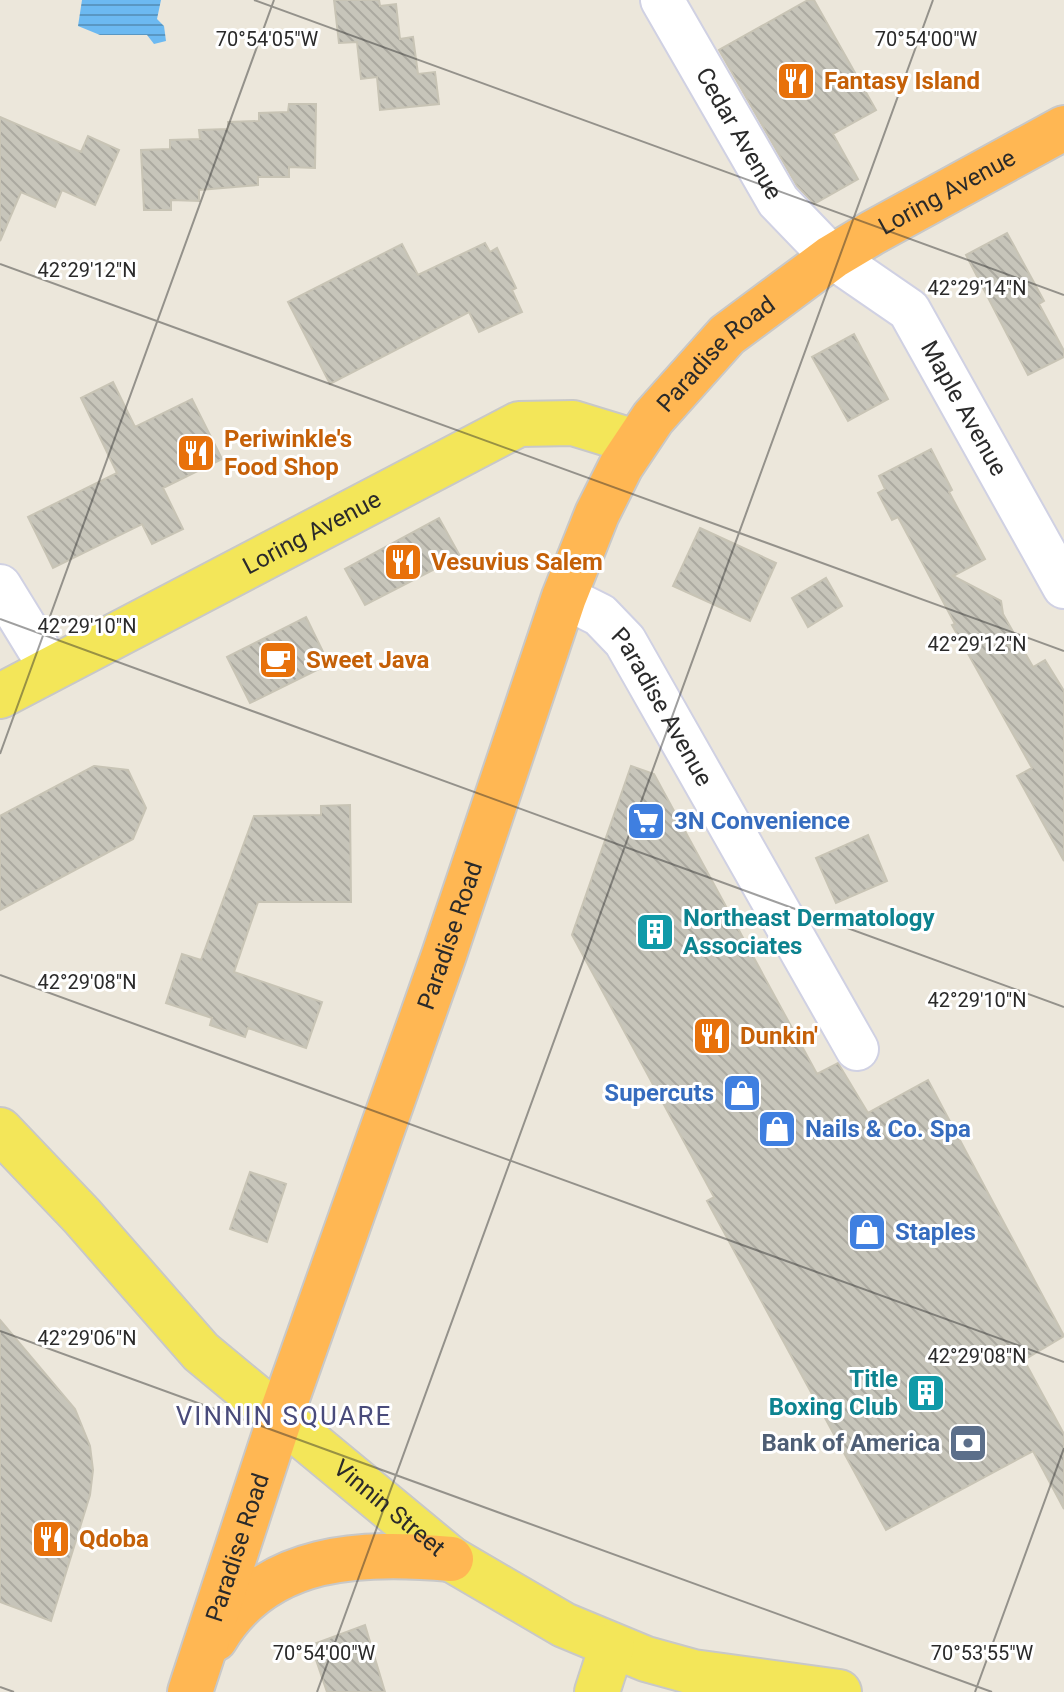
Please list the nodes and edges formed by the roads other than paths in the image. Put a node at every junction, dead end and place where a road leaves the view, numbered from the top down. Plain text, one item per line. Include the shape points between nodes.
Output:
1 (662, 0) edge
2 (1064, 128) edge
3 (832, 257) junction
4 (635, 442) junction
5 (0, 586) edge
6 (1064, 587) edge
7 (564, 597) junction
8 (51, 669) junction
9 (0, 696) edge
10 (857, 1049) dead end
11 (0, 1130) edge
12 (280, 1418) junction
13 (451, 1559) junction
14 (612, 1646) junction
15 (194, 1680) edge
16 (597, 1692) edge
17 (839, 1692) edge

1 - 3 street, Cedar Avenue via 778,201
2 - 3 highway, Loring Avenue
3 - 4 highway, Paradise Road via 727,335
3 - 6 street, Maple Avenue via 909,310
4 - 7 highway, Paradise Road via 597,514
4 - 8 main road, Loring Avenue via 573,423 519,424
5 - 8 street
7 - 10 street, Paradise Avenue via 600,615 625,641
7 - 12 highway, Paradise Road
8 - 9 main road, Loring Avenue
11 - 12 main road, Vinnin Street via 201,1352
12 - 13 main road, Vinnin Street
12 - 15 highway, Paradise Road
13 - 14 main road, Vinnin Street via 564,1625
13 - 15 highway via 355,1555 319,1562 272,1582 242,1604
14 - 16 main road
14 - 17 main road, Vinnin Street via 693,1672

